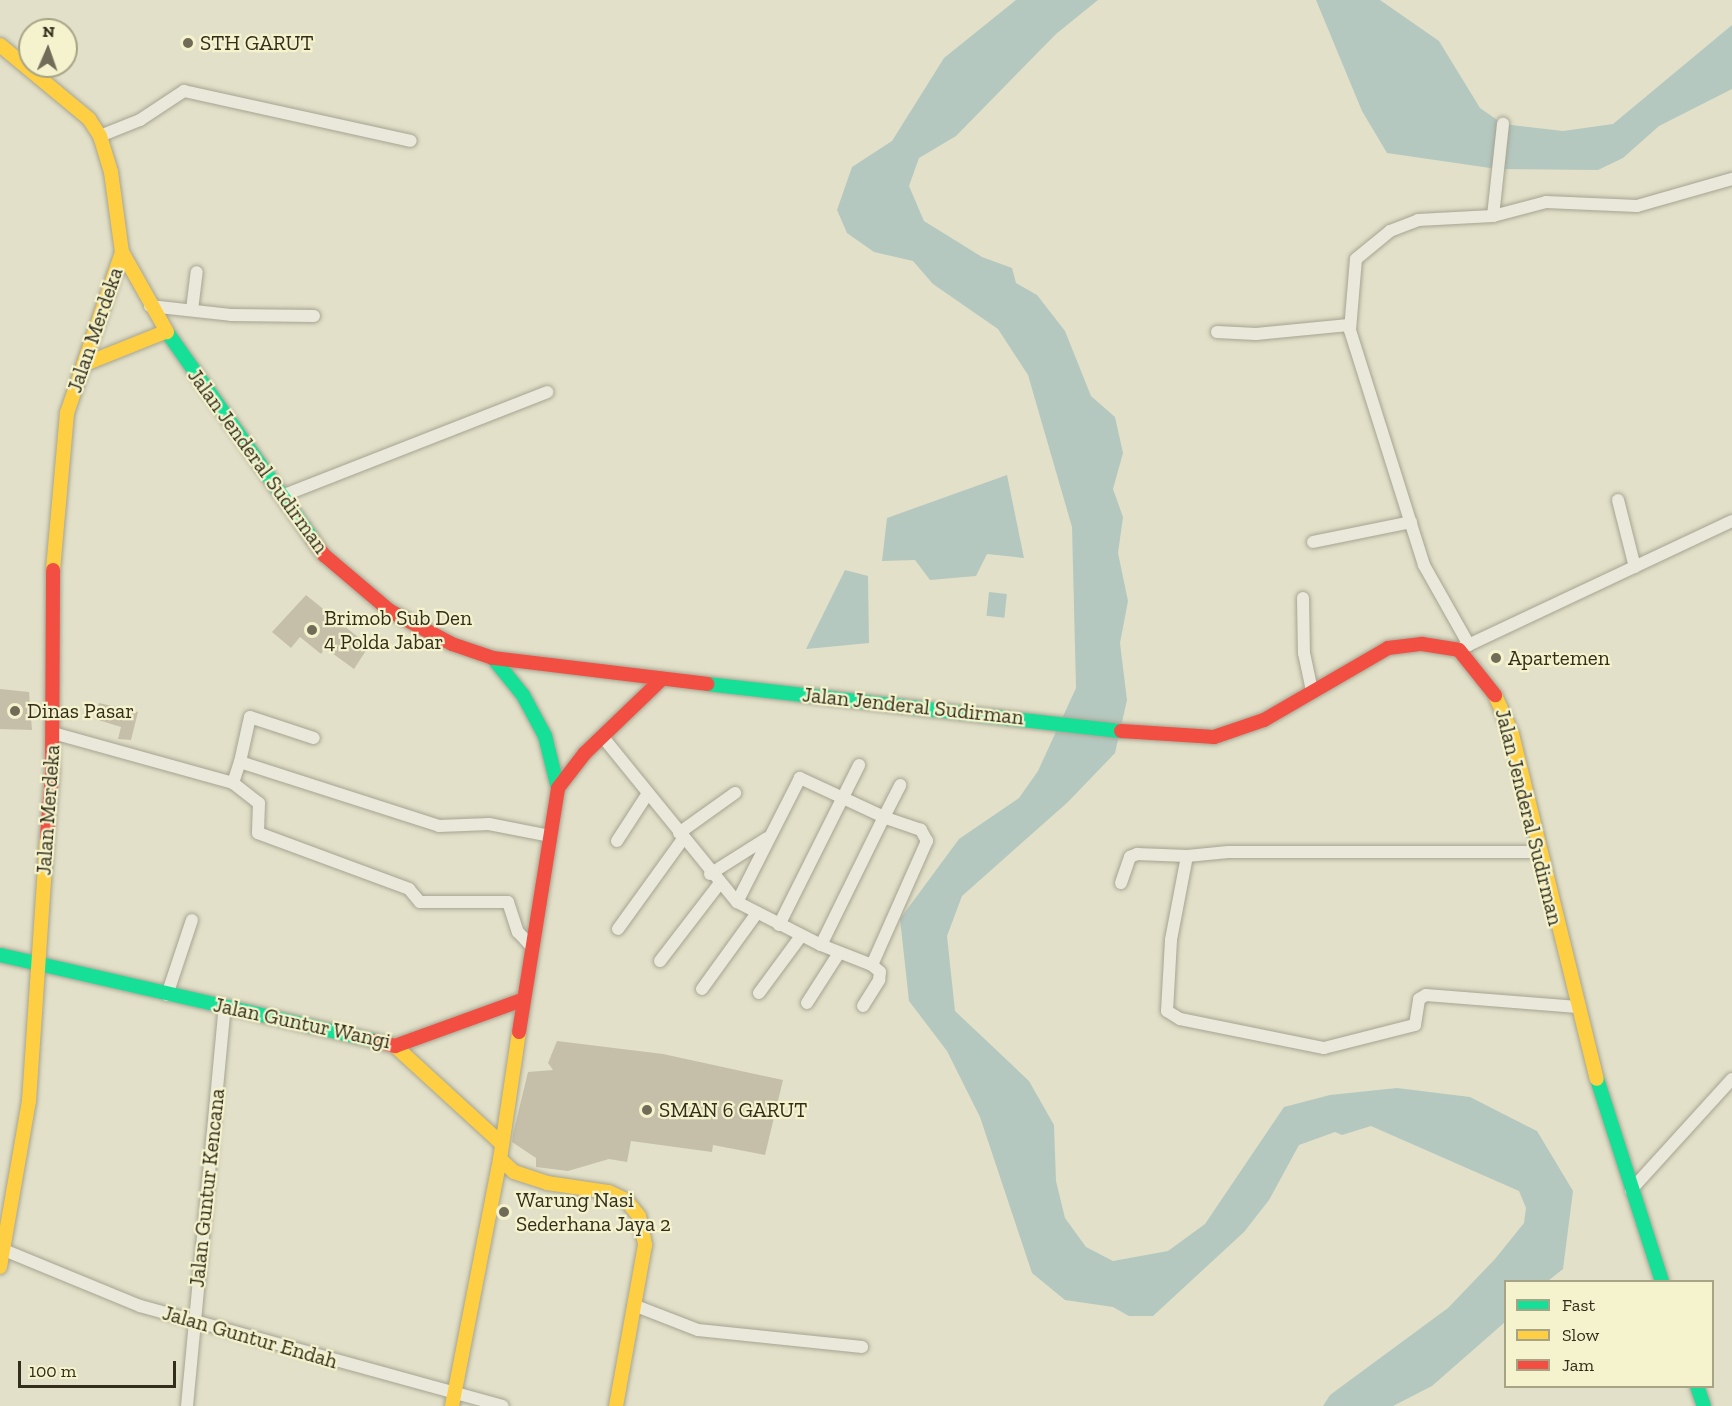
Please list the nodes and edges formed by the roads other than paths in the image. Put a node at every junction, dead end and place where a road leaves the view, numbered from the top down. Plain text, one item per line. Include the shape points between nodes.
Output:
1 (0, 28) edge
2 (1, 46) edge
3 (1503, 124) dead end
4 (100, 136) junction
5 (411, 141) dead end
6 (1732, 179) edge
7 (1493, 216) junction
8 (122, 252) junction
9 (197, 272) dead end
10 (150, 306) junction
11 (192, 310) junction
12 (314, 316) dead end
13 (1349, 324) junction
14 (165, 332) junction
15 (1217, 332) dead end
16 (85, 364) junction
17 (547, 392) dead end
18 (282, 496) junction
19 (1618, 500) dead end
20 (1732, 521) edge
21 (1411, 522) junction
22 (1313, 542) dead end
23 (1635, 567) junction
24 (1303, 598) dead end
25 (1464, 648) junction
26 (493, 658) junction
27 (662, 679) junction
28 (1312, 690) junction
29 (53, 734) junction
30 (602, 736) junction
31 (314, 738) dead end
32 (240, 762) junction
33 (859, 765) dead end
34 (234, 783) junction
35 (900, 785) dead end
36 (558, 788) junction
37 (648, 793) junction
38 (735, 793) dead end
39 (845, 796) junction
40 (884, 817) junction
41 (551, 836) junction
42 (681, 836) junction
43 (767, 838) junction
44 (617, 841) dead end
45 (1538, 852) junction
46 (1187, 856) junction
47 (710, 874) junction
48 (1121, 883) dead end
49 (719, 884) junction
50 (737, 902) junction
51 (757, 913) junction
52 (192, 920) dead end
53 (779, 925) junction
54 (618, 929) dead end
55 (801, 936) junction
56 (530, 945) junction
57 (821, 945) junction
58 (839, 953) junction
59 (0, 955) edge
60 (660, 961) dead end
61 (36, 964) junction
62 (872, 966) junction
63 (702, 989) dead end
64 (759, 993) dead end
65 (167, 995) junction
66 (522, 1000) junction
67 (807, 1003) dead end
68 (863, 1006) dead end
69 (225, 1007) junction
70 (1578, 1007) junction
71 (395, 1046) junction
72 (1732, 1079) edge
73 (501, 1143) junction
74 (500, 1159) junction
75 (1631, 1190) junction
76 (4, 1250) junction
77 (0, 1267) edge
78 (1662, 1280) edge
79 (636, 1306) junction
80 (194, 1322) junction
81 (862, 1347) dead end
82 (1698, 1388) edge
83 (453, 1400) edge
84 (187, 1406) edge
85 (502, 1406) edge
86 (616, 1406) edge
87 (1704, 1406) edge

1 - 2 street, Jalan Jenderal Sudirman
2 - 4 street, Jalan Jenderal Sudirman via 88,119
3 - 7 street
4 - 5 street via 140,120 184,91
4 - 8 street, Jalan Jenderal Sudirman via 111,172
6 - 7 street via 1637,206 1546,202
7 - 13 street via 1418,220 1376,241 1356,259
8 - 10 street, Jalan Jenderal Sudirman
8 - 16 street, Jalan Merdeka
9 - 11 street
10 - 11 street
10 - 14 street, Jalan Jenderal Sudirman
11 - 12 street
13 - 15 street via 1256,334
13 - 21 street
14 - 16 street
14 - 18 street, Jalan Jenderal Sudirman
16 - 29 street, Jalan Merdeka via 67,413 56,522
17 - 18 street
18 - 26 street, Jalan Jenderal Sudirman via 324,555 390,611 452,644
19 - 23 street
20 - 23 street
21 - 22 street
21 - 25 street via 1424,565
23 - 25 street
24 - 28 street via 1305,653
25 - 28 street, Jalan Jenderal Sudirman via 1422,644 1388,648
25 - 45 street, Jalan Jenderal Sudirman via 1500,701
26 - 27 street, Jalan Jenderal Sudirman
26 - 36 street via 523,695 545,736
27 - 28 street, Jalan Jenderal Sudirman via 1128,732 1230,734
27 - 30 street
29 - 34 street
29 - 61 street, Jalan Merdeka
30 - 36 street
30 - 37 street
31 - 32 street via 250,717
32 - 34 street
32 - 41 street via 439,826 499,825
33 - 39 street
34 - 56 street via 260,803 258,833 409,889 420,902 508,902 518,932
35 - 40 street
36 - 41 street
37 - 42 street
37 - 44 street
38 - 42 street
39 - 40 street
39 - 43 street via 800,778
39 - 53 street
40 - 57 street
40 - 62 street via 921,830 927,841
41 - 56 street
42 - 47 street
42 - 54 street
43 - 47 street
43 - 50 street
45 - 46 street via 1228,852
45 - 70 street, Jalan Jenderal Sudirman
46 - 48 street via 1137,854 1130,857
46 - 70 street via 1171,940 1166,1001 1170,1017 1324,1048 1415,1024 1419,999 1426,995
47 - 49 street
49 - 50 street
49 - 60 street
50 - 51 street
51 - 53 street
51 - 63 street
52 - 65 street
53 - 55 street
55 - 57 street
55 - 64 street
56 - 66 street
57 - 58 street
58 - 62 street
58 - 67 street
59 - 61 street, Jalan Guntur Wangi
61 - 65 street, Jalan Guntur Wangi
61 - 76 street, Jalan Merdeka via 29,1101
62 - 68 street via 880,972 879,980
65 - 69 street, Jalan Guntur Wangi
66 - 71 street, Jalan Guntur Wangi
66 - 73 street
69 - 71 street, Jalan Guntur Wangi
69 - 80 street, Jalan Guntur Kencana
70 - 75 street, Jalan Jenderal Sudirman via 1608,1122
71 - 73 street
72 - 75 street
73 - 74 street
74 - 79 street via 530,1180 609,1191 626,1200 639,1216 644,1231
74 - 83 street
75 - 78 street, Jalan Jenderal Sudirman
76 - 77 street, Jalan Merdeka
76 - 80 street, Jalan Guntur Endah via 127,1302
79 - 81 street via 698,1330
79 - 86 street
80 - 83 street, Jalan Guntur Endah
80 - 84 street, Jalan Guntur Kencana
82 - 87 street
83 - 85 street, Jalan Guntur Endah

